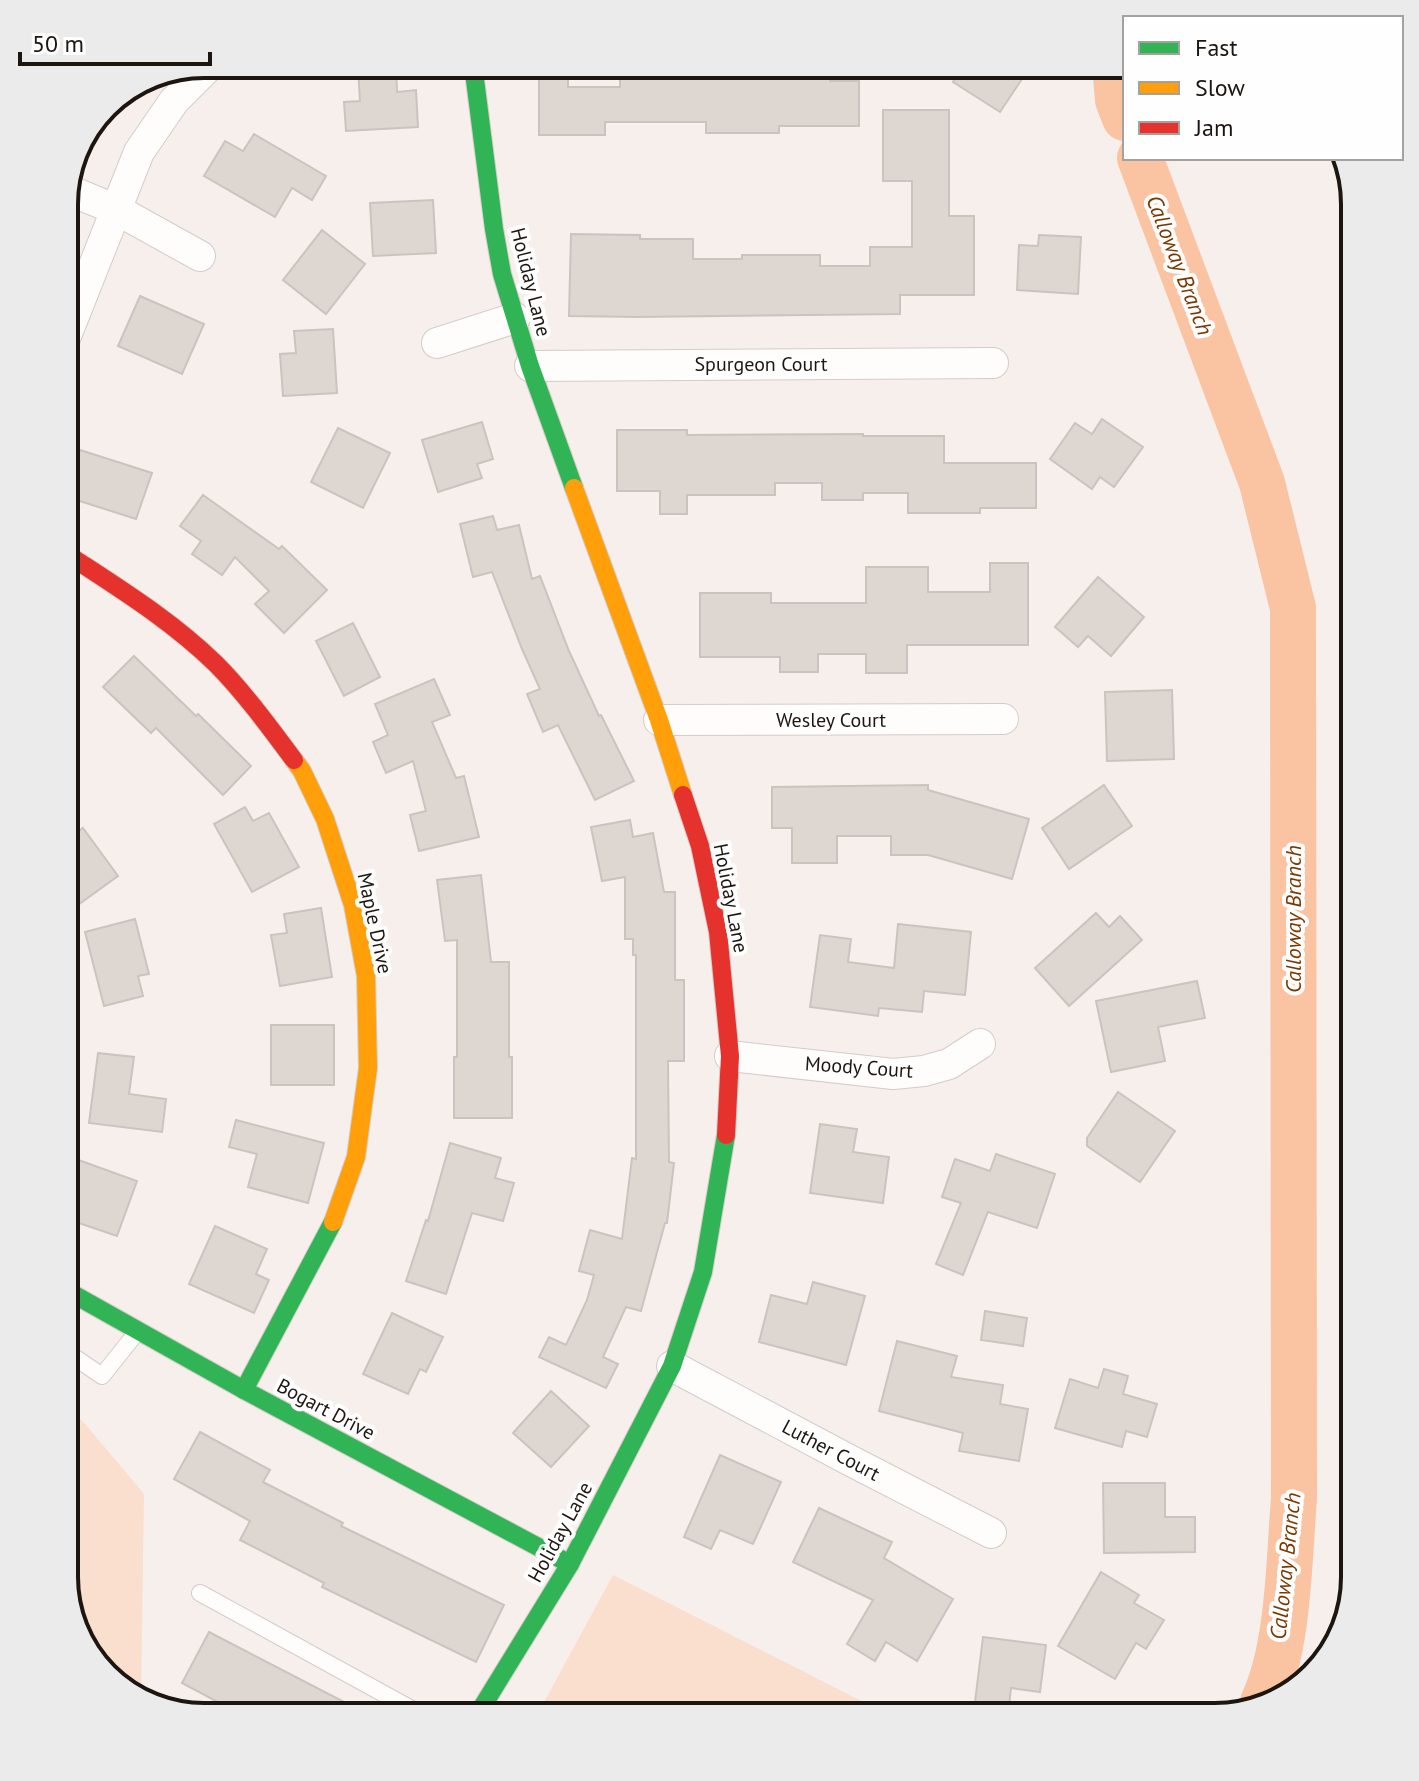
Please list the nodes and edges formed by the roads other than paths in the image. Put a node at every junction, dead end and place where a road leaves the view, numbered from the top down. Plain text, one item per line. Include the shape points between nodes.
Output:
1 (475, 78) edge
2 (196, 79) edge
3 (78, 194) edge
4 (117, 210) junction
5 (200, 256) dead end
6 (78, 306) edge
7 (515, 318) junction
8 (437, 343) dead end
9 (993, 363) dead end
10 (530, 366) junction
11 (78, 561) edge
12 (1003, 719) dead end
13 (659, 720) junction
14 (980, 1044) dead end
15 (730, 1056) junction
16 (78, 1297) edge
17 (138, 1331) junction
18 (78, 1360) edge
19 (672, 1366) junction
20 (244, 1390) junction
21 (991, 1533) dead end
22 (570, 1564) junction
23 (200, 1593) dead end
24 (400, 1703) edge
25 (485, 1703) edge

1 - 7 street, Holiday Lane via 494,229
2 - 4 street via 139,152
3 - 4 street
4 - 5 street
4 - 6 street
7 - 8 street
7 - 10 street, Holiday Lane
9 - 10 street, Spurgeon Court
10 - 13 street, Holiday Lane
11 - 20 street, Maple Drive via 154,611 216,664 272,730 302,771 325,819 353,905 366,976 368,1068 356,1157 333,1223
12 - 13 street, Wesley Court
13 - 15 street, Holiday Lane via 700,846 718,932
14 - 15 street, Moody Court via 949,1064 893,1074
15 - 19 street, Holiday Lane via 725,1145 703,1272
16 - 17 street, Bogart Drive
17 - 18 lane via 102,1376
17 - 20 street, Bogart Drive
19 - 21 street, Luther Court
19 - 22 street, Holiday Lane
20 - 22 street, Bogart Drive
22 - 25 street, Holiday Lane
23 - 24 lane

